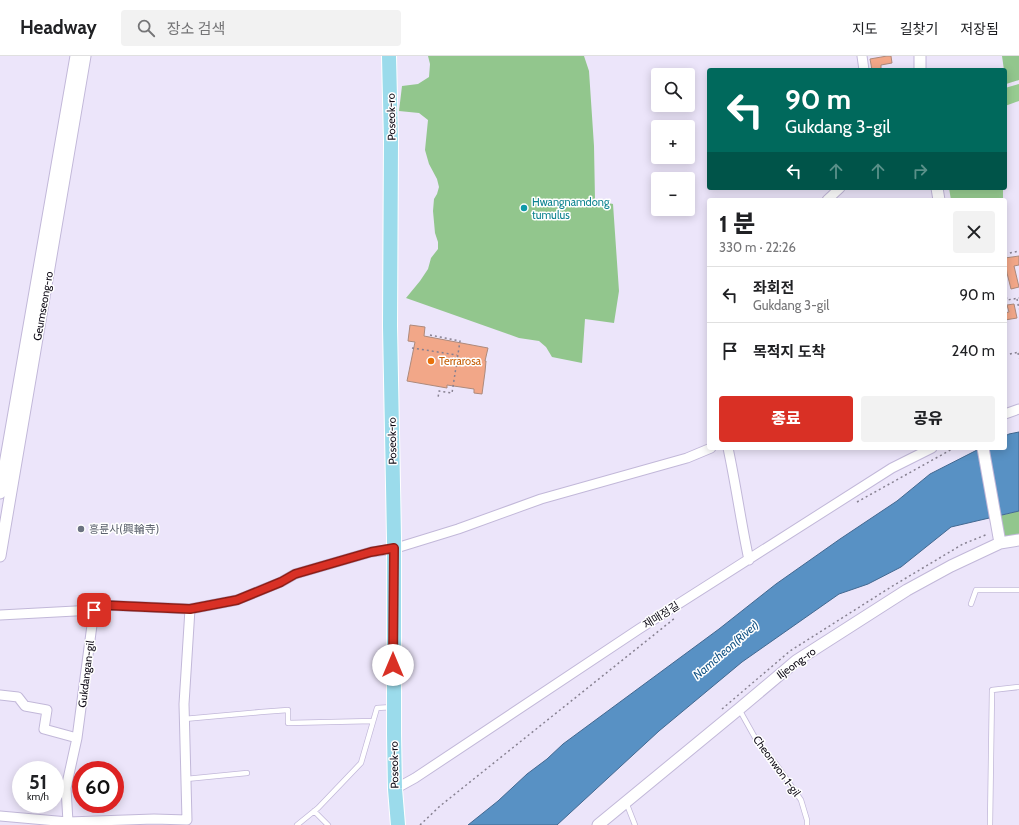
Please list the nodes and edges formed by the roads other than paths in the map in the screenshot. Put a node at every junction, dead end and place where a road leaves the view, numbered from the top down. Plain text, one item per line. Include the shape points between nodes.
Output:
1 (76, 56) edge
2 (85, 56) edge
3 (390, 56) edge
4 (862, 56) edge
5 (920, 56) edge
6 (864, 68) edge
7 (920, 68) edge
8 (838, 190) edge
9 (829, 198) edge
10 (1019, 409) edge
11 (1007, 413) edge
12 (707, 450) edge
13 (728, 450) edge
14 (928, 450) edge
15 (983, 450) edge
16 (0, 493) edge
17 (1019, 540) edge
18 (1000, 543) junction
19 (394, 548) junction
20 (0, 556) edge
21 (749, 560) junction
22 (1019, 590) edge
23 (970, 604) dead end
24 (190, 609) junction
25 (94, 610) junction
26 (0, 615) edge
27 (1019, 687) edge
28 (0, 694) edge
29 (394, 707) junction
30 (739, 709) junction
31 (184, 719) junction
32 (373, 721) junction
33 (78, 738) junction
34 (247, 773) dead end
35 (186, 779) junction
36 (395, 789) junction
37 (626, 802) junction
38 (314, 811) junction
39 (0, 816) edge
40 (68, 822) junction
41 (187, 822) edge
42 (81, 823) edge
43 (298, 825) edge
44 (328, 825) edge
45 (398, 825) edge
46 (598, 825) edge
47 (635, 825) edge
48 (807, 825) edge
49 (990, 825) edge

1 - 16 street, Geumseong-ro
2 - 20 street, Geumseong-ro
3 - 19 main road, Poseok-ro via 390,326
4 - 6 street
5 - 7 street
8 - 9 street
10 - 11 street
12 - 19 street via 688,458 541,499 458,529
13 - 21 street
14 - 21 street, 재매정길 via 892,468
15 - 18 street
17 - 18 street, Iljeong-ro
18 - 30 street, Iljeong-ro via 907,590 796,661
19 - 24 street via 295,574 237,600
19 - 29 main road, Poseok-ro
21 - 36 street, 재매정길
22 - 23 lane via 976,590
24 - 25 street via 101,605
24 - 31 street
25 - 26 street
25 - 33 street, Gukdangan-gil
27 - 49 lane via 992,690
28 - 33 street via 18,697 25,706 48,710 44,729
29 - 32 lane via 377,708
29 - 36 main road, Poseok-ro
30 - 37 street, Iljeong-ro
30 - 48 lane, Cheonwon 1-gil via 758,743 801,800
31 - 32 lane via 288,710 288,723
31 - 35 street
32 - 38 lane via 362,764
33 - 40 street, Gukdangan-gil via 66,788
34 - 35 lane
35 - 41 street
36 - 45 main road, Poseok-ro
37 - 46 street, Iljeong-ro
37 - 47 lane
38 - 43 lane
38 - 44 lane
39 - 40 street
40 - 42 street
41 - 42 street via 154,819

